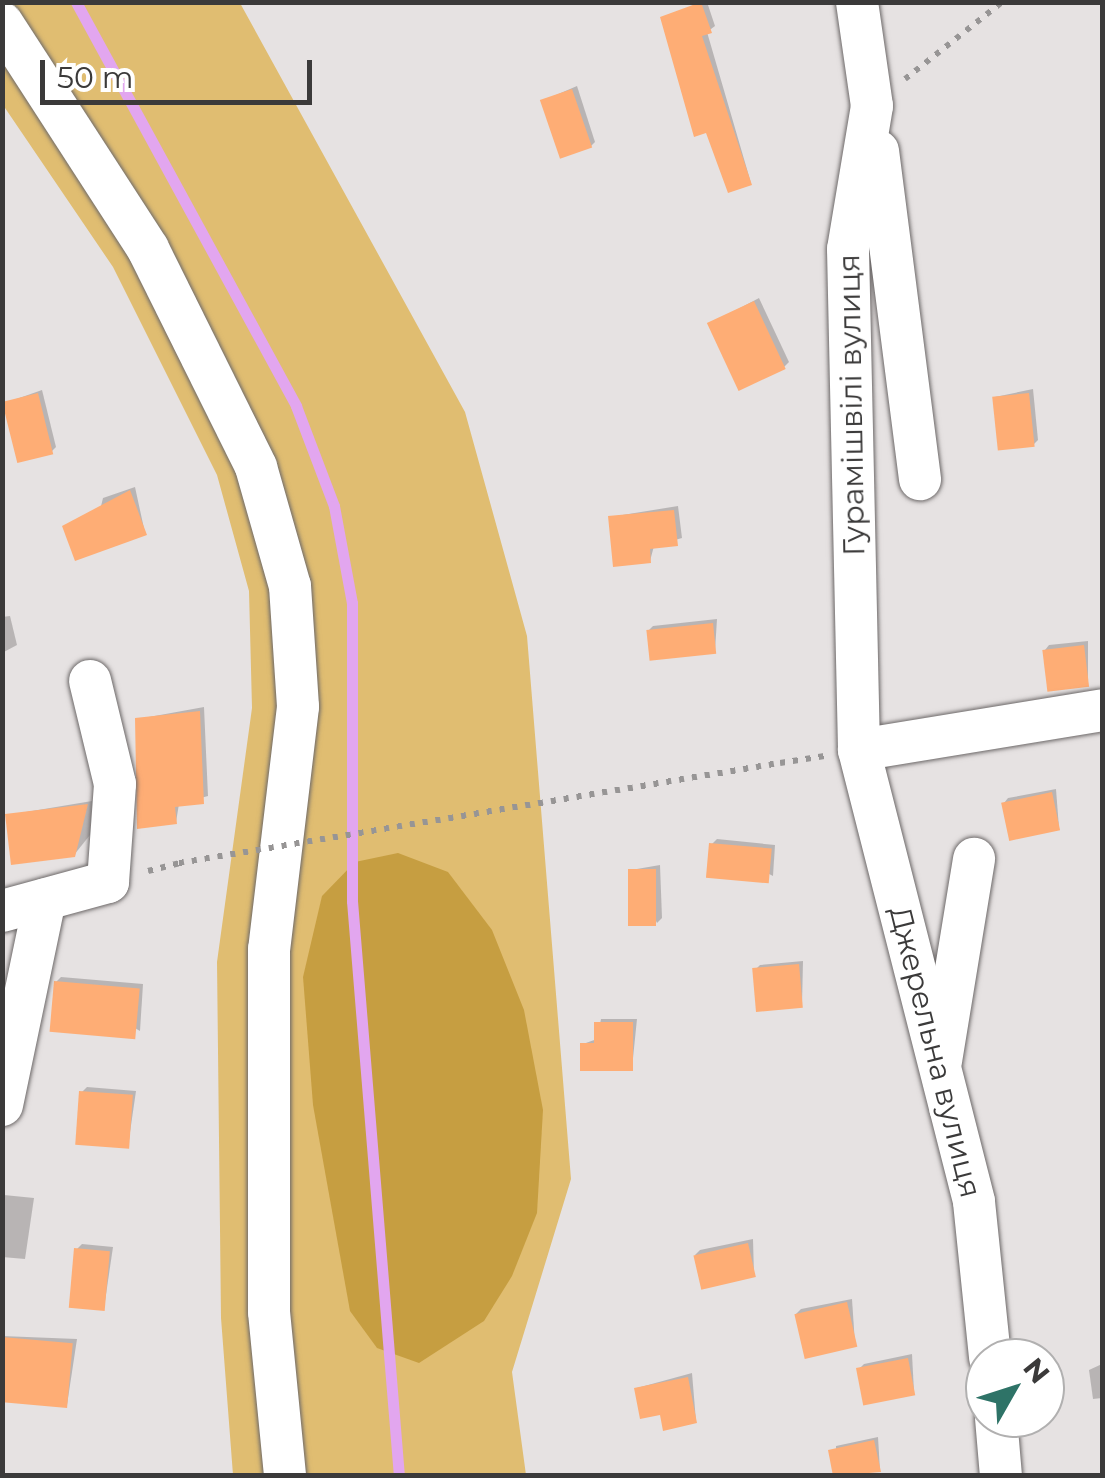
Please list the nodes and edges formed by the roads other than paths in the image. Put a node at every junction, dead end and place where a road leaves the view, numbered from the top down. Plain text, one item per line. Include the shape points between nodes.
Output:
1 (857, 2) edge
2 (2, 24) edge
3 (872, 106) junction
4 (920, 479) dead end
5 (90, 680) dead end
6 (1102, 710) edge
7 (859, 750) junction
8 (974, 859) dead end
9 (44, 899) junction
10 (2, 910) edge
11 (940, 1068) junction
12 (2, 1105) edge
13 (988, 1338) edge
14 (998, 1438) edge
15 (285, 1476) edge
16 (1001, 1476) edge

1 - 3 street, Гурамішвілі вулиця
2 - 15 street via 148,249 256,467 290,586 298,708 269,949 269,1312
3 - 4 street
3 - 7 street, Гурамішвілі вулиця via 848,249
5 - 9 street via 115,784 108,882
6 - 7 street
7 - 11 street, Джерельна вулиця
8 - 11 street via 962,971
9 - 10 street
9 - 12 street
11 - 13 street, Джерельна вулиця via 974,1202
14 - 16 street

